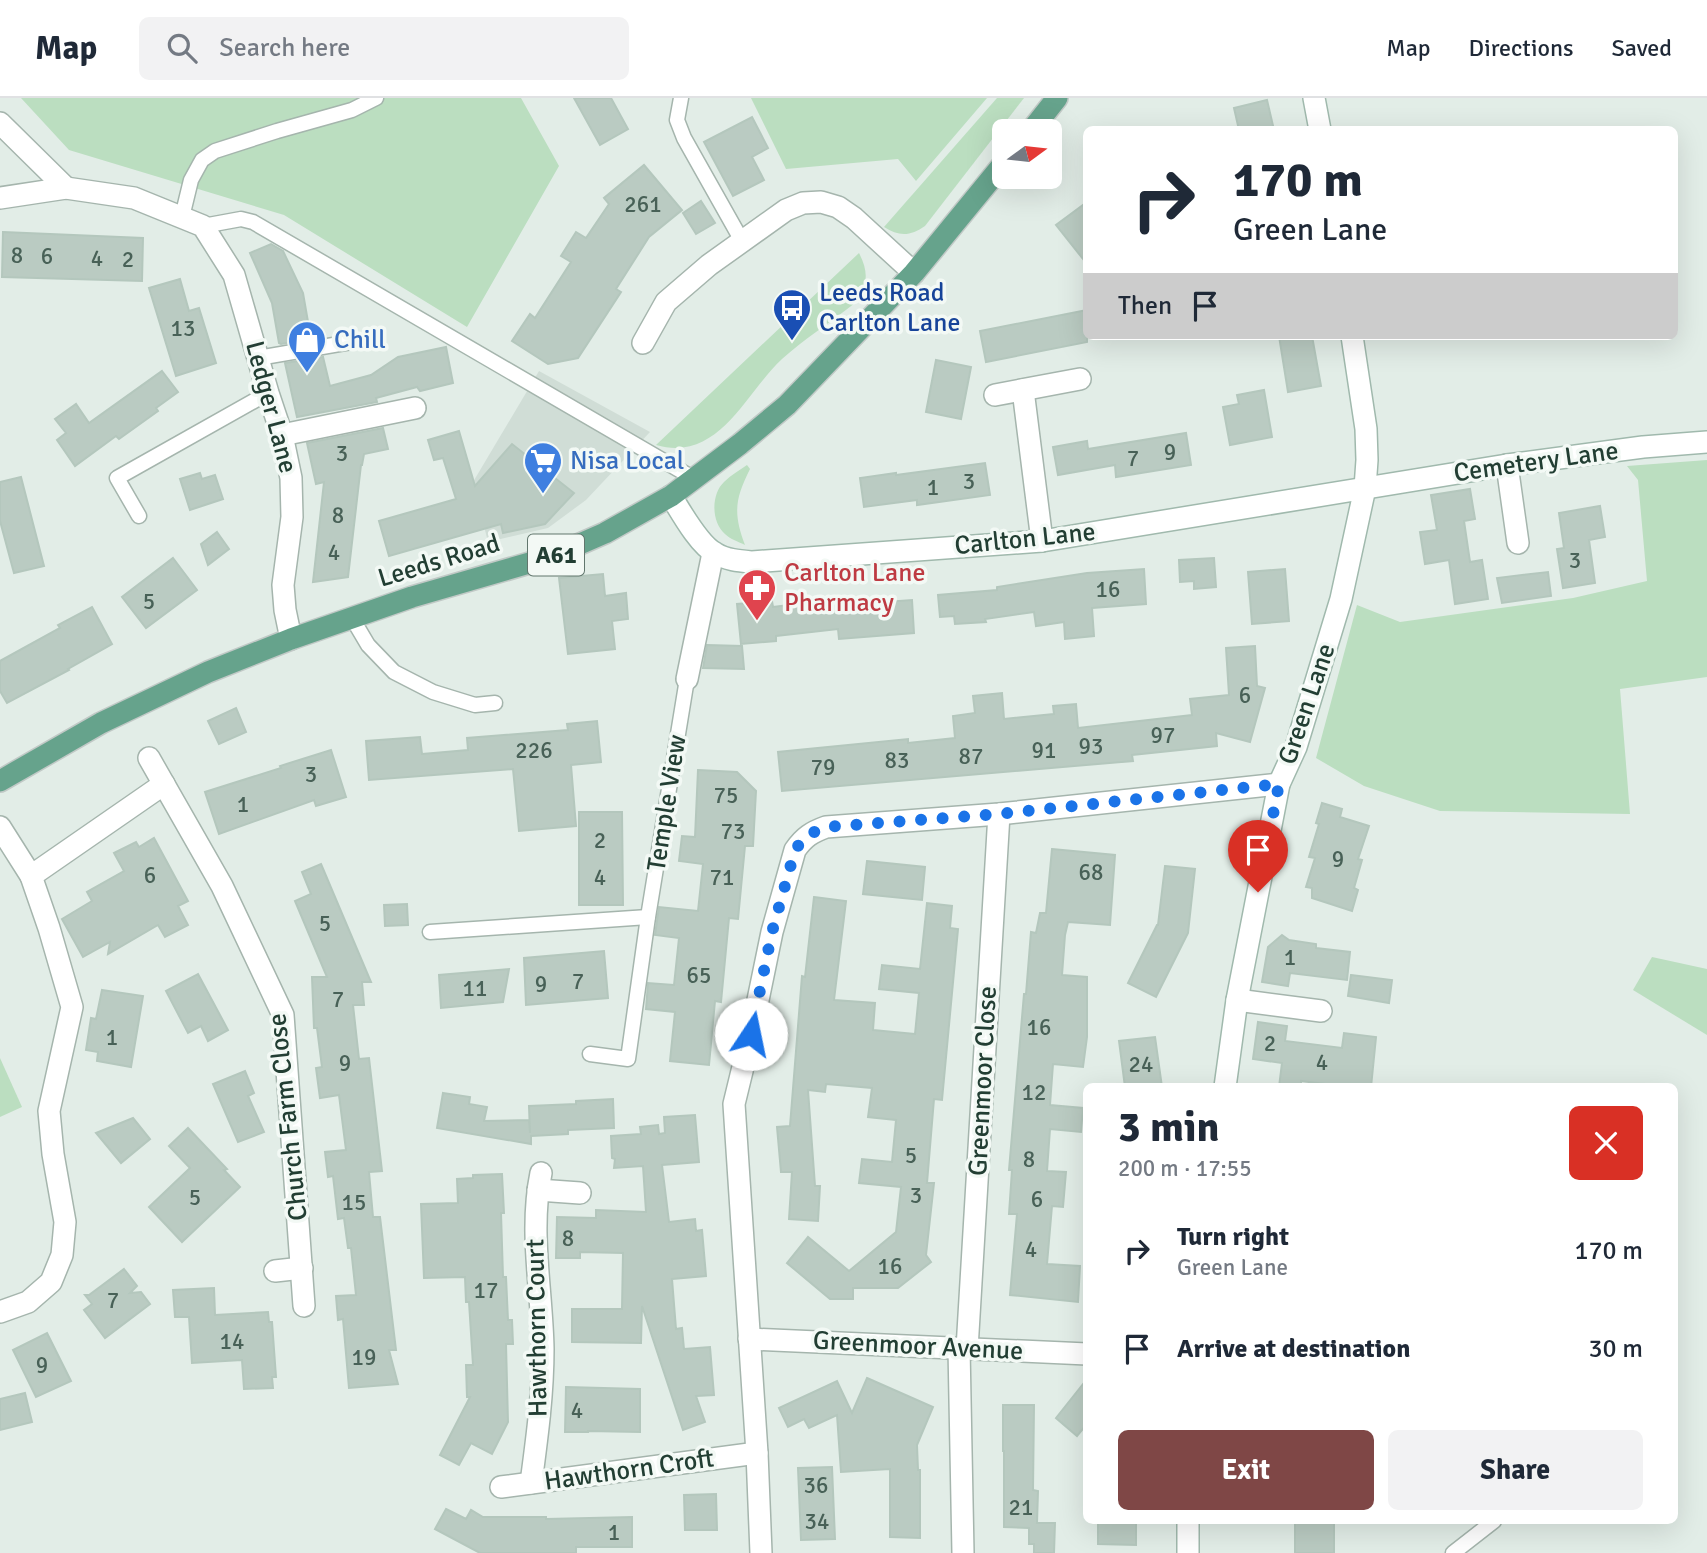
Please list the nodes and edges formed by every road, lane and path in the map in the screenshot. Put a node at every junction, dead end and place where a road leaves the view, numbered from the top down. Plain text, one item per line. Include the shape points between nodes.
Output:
1 (376, 98) edge
2 (681, 98) edge
3 (1057, 98) edge
4 (1314, 98) edge
5 (1040, 119) edge
6 (0, 123) edge
7 (1320, 126) edge
8 (992, 178) edge
9 (66, 188) junction
10 (0, 198) edge
11 (182, 218) junction
12 (203, 226) junction
13 (742, 241) junction
14 (914, 273) junction
15 (1353, 340) edge
16 (351, 342) dead end
17 (643, 343) dead end
18 (258, 358) junction
19 (1080, 379) dead end
20 (1023, 390) junction
21 (268, 393) junction
22 (995, 395) dead end
23 (415, 408) dead end
24 (282, 435) junction
25 (1707, 442) edge
26 (1507, 465) junction
27 (693, 478) junction
28 (1365, 488) junction
29 (671, 496) junction
30 (139, 516) dead end
31 (1042, 541) junction
32 (1518, 543) dead end
33 (713, 553) junction
34 (352, 618) junction
35 (291, 639) junction
36 (687, 679) joint
37 (495, 703) dead end
38 (149, 758) dead end
39 (0, 781) edge
40 (164, 784) junction
41 (1279, 784) junction
42 (999, 814) junction
43 (0, 827) edge
44 (31, 876) junction
45 (648, 917) junction
46 (430, 933) dead end
47 (1237, 1000) junction
48 (1321, 1012) dead end
49 (590, 1054) dead end
50 (1226, 1083) edge
51 (580, 1192) dead end
52 (302, 1268) junction
53 (275, 1271) dead end
54 (304, 1306) dead end
55 (0, 1312) edge
56 (749, 1339) junction
57 (963, 1348) junction
58 (1083, 1354) edge
59 (757, 1453) junction
60 (531, 1483) junction
61 (501, 1487) dead end
62 (1188, 1524) edge
63 (1490, 1524) edge
64 (761, 1553) edge
65 (963, 1553) edge
66 (1188, 1553) edge
67 (1453, 1553) edge

1 - 11 lane via 352,110 215,151 202,160 191,180
2 - 13 lane via 677,120 684,138
3 - 5 main road
4 - 7 street
6 - 9 street
8 - 14 main road, Leeds Road / A61
9 - 10 street
9 - 11 street via 134,198
11 - 12 street
12 - 18 street, Ledger Lane via 234,275
12 - 27 lane via 241,219 253,222
13 - 14 street via 786,210 821,202 854,218
13 - 17 street via 666,302
14 - 27 main road, Leeds Road / A61 via 787,405
15 - 28 street, Green Lane via 1366,429
16 - 18 lane
18 - 21 street, Ledger Lane
19 - 20 street
20 - 22 street
20 - 31 street
21 - 24 street, Ledger Lane
21 - 30 lane via 117,478
23 - 24 street
24 - 35 street, Ledger Lane via 292,478 283,585
25 - 26 street, Cemetery Lane
26 - 28 street, Cemetery Lane
26 - 32 street
27 - 29 main road, Leeds Road / A61
28 - 31 street, Carlton Lane
28 - 41 street, Green Lane via 1341,599 1296,747
29 - 33 street
29 - 34 main road, Leeds Road / A61 via 550,557
31 - 33 street, Carlton Lane via 752,562
33 - 36 street, Temple View
34 - 35 main road, Leeds Road / A61
34 - 37 lane via 368,645 394,672 433,692 475,705
35 - 39 main road, Leeds Road / A61 via 101,723
36 - 45 lane, Temple View
38 - 40 street, Church Farm Close
40 - 44 street
40 - 52 street, Church Farm Close via 222,887 283,1016
41 - 42 street
41 - 47 street, Green Lane
42 - 56 street via 826,827 802,839 795,850 734,1104
42 - 57 street, Greenmoor Close
43 - 44 street
44 - 55 street via 72,1007 49,1111 65,1222 62,1255 51,1282 28,1302
45 - 46 lane
45 - 49 lane, Temple View via 628,1059
47 - 48 street
47 - 50 street, Green Lane
51 - 60 street, Hawthorn Court via 540,1182 535,1235 543,1349 541,1414
52 - 53 street
52 - 54 street, Church Farm Close
56 - 57 street, Greenmoor Avenue
56 - 59 street
57 - 58 street, Greenmoor Avenue
57 - 65 street, Greenmoor Close
59 - 60 street, Hawthorn Croft
59 - 64 street
60 - 61 street, Hawthorn Croft
62 - 66 street
63 - 67 lane

